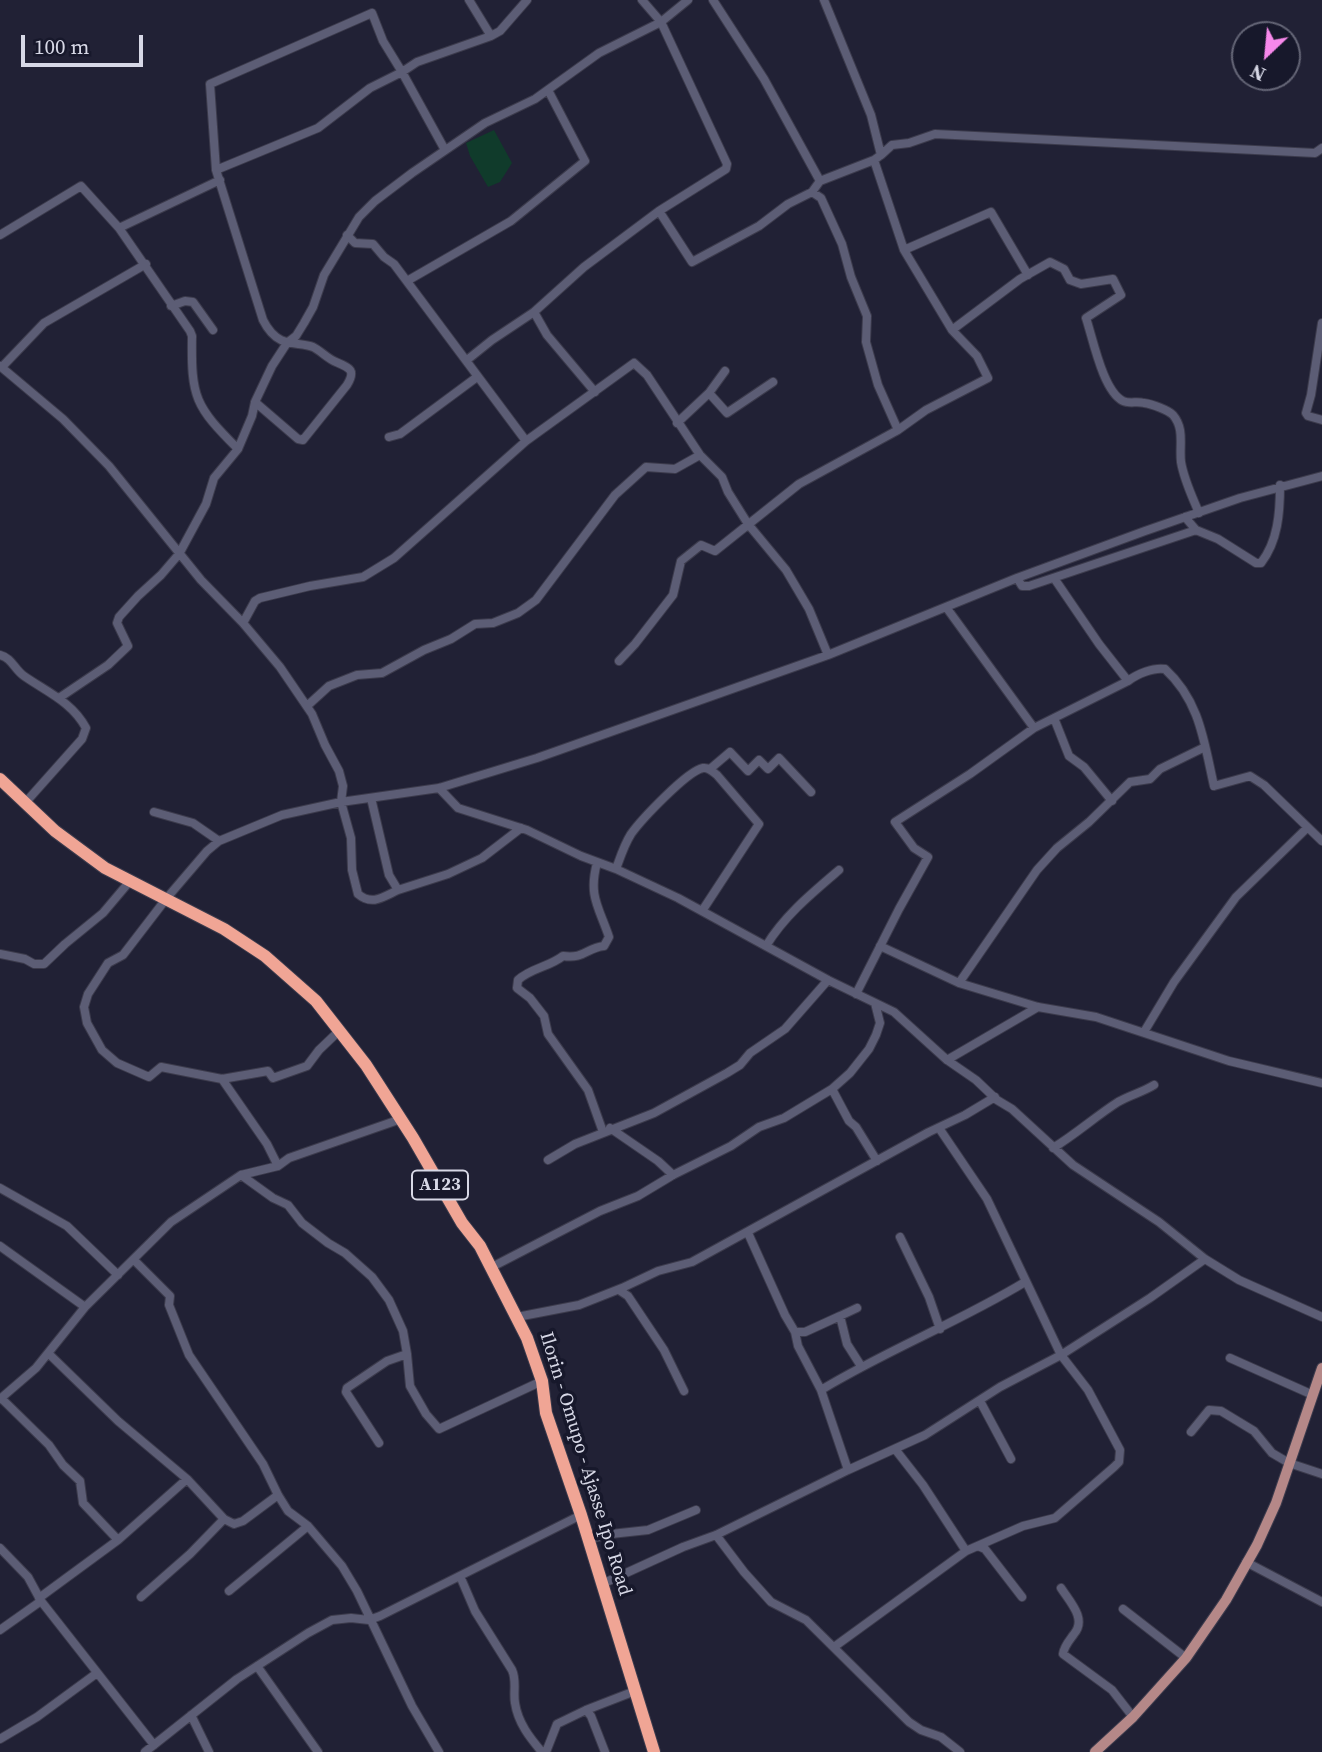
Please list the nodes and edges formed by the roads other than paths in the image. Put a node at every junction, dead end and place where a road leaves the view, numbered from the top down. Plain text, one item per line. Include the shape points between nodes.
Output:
1 (469, 0) edge
2 (527, 0) edge
3 (642, 0) edge
4 (688, 0) edge
5 (713, 0) edge
6 (824, 0) edge
7 (661, 22) junction
8 (491, 36) junction
9 (402, 72) junction
10 (548, 90) junction
11 (1322, 148) edge
12 (445, 150) junction
13 (878, 157) junction
14 (216, 170) junction
15 (219, 180) junction
16 (820, 181) junction
17 (813, 192) junction
18 (659, 211) junction
19 (118, 228) junction
20 (0, 234) edge
21 (347, 235) junction
22 (904, 250) junction
23 (146, 264) junction
24 (1028, 275) junction
25 (407, 281) junction
26 (170, 306) junction
27 (534, 312) junction
28 (1322, 323) edge
29 (213, 330) dead end
30 (952, 330) junction
31 (287, 343) junction
32 (467, 360) junction
33 (1, 366) edge
34 (725, 371) dead end
35 (477, 377) junction
36 (773, 382) dead end
37 (595, 391) junction
38 (709, 393) junction
39 (255, 402) junction
40 (1322, 420) edge
41 (677, 423) junction
42 (898, 430) junction
43 (389, 437) dead end
44 (526, 441) junction
45 (238, 449) junction
46 (700, 455) junction
47 (1322, 476) edge
48 (1280, 485) junction
49 (1199, 513) junction
50 (1185, 517) junction
51 (748, 524) junction
52 (1196, 530) junction
53 (179, 554) junction
54 (1017, 578) junction
55 (1054, 578) junction
56 (946, 607) junction
57 (243, 623) junction
58 (828, 654) junction
59 (0, 655) edge
60 (619, 661) dead end
61 (1128, 681) junction
62 (59, 698) junction
63 (307, 706) junction
64 (1054, 718) junction
65 (1034, 728) junction
66 (1205, 747) junction
67 (710, 769) junction
68 (0, 779) edge
69 (439, 788) junction
70 (811, 792) dead end
71 (371, 799) junction
72 (1112, 801) junction
73 (341, 802) junction
74 (25, 803) junction
75 (154, 812) dead end
76 (521, 828) junction
77 (1307, 828) junction
78 (219, 841) junction
79 (1322, 841) edge
80 (597, 863) junction
81 (616, 869) junction
82 (839, 870) dead end
83 (130, 881) junction
84 (398, 890) junction
85 (166, 899) junction
86 (702, 911) junction
87 (766, 946) junction
88 (880, 946) junction
89 (0, 954) edge
90 (828, 980) junction
91 (959, 982) junction
92 (856, 994) junction
93 (875, 1003) junction
94 (1038, 1007) junction
95 (340, 1030) junction
96 (1144, 1032) junction
97 (947, 1060) junction
98 (222, 1079) junction
99 (1322, 1083) edge
100 (1154, 1085) dead end
101 (832, 1089) junction
102 (995, 1097) junction
103 (401, 1119) junction
104 (939, 1128) junction
105 (606, 1130) junction
106 (1053, 1148) junction
107 (548, 1160) dead end
108 (877, 1161) junction
109 (278, 1166) junction
110 (242, 1175) junction
111 (673, 1175) junction
112 (0, 1188) edge
113 (748, 1233) junction
114 (900, 1237) dead end
115 (0, 1246) edge
116 (1205, 1259) junction
117 (134, 1260) junction
118 (490, 1268) junction
119 (118, 1275) junction
120 (1025, 1283) junction
121 (619, 1290) junction
122 (85, 1307) junction
123 (857, 1308) dead end
124 (517, 1317) junction
125 (840, 1317) junction
126 (1322, 1317) edge
127 (940, 1329) junction
128 (795, 1332) junction
129 (48, 1353) junction
130 (407, 1354) junction
131 (1061, 1355) junction
132 (1230, 1358) dead end
133 (861, 1366) junction
134 (1322, 1368) edge
135 (542, 1381) junction
136 (821, 1390) junction
137 (684, 1391) dead end
138 (1313, 1395) junction
139 (0, 1399) edge
140 (980, 1401) junction
141 (1191, 1432) dead end
142 (379, 1443) dead end
143 (895, 1449) junction
144 (1011, 1459) dead end
145 (1289, 1463) junction
146 (848, 1470) junction
147 (1322, 1474) edge
148 (187, 1479) junction
149 (278, 1495) junction
150 (696, 1510) dead end
151 (581, 1515) junction
152 (224, 1519) junction
153 (308, 1526) junction
154 (716, 1535) junction
155 (588, 1539) junction
156 (118, 1540) junction
157 (978, 1546) junction
158 (0, 1548) edge
159 (965, 1551) junction
160 (1246, 1562) junction
161 (460, 1576) junction
162 (602, 1584) junction
163 (1061, 1588) dead end
164 (229, 1591) dead end
165 (141, 1597) dead end
166 (1022, 1597) dead end
167 (40, 1599) junction
168 (1322, 1602) edge
169 (1123, 1609) dead end
170 (369, 1620) junction
171 (0, 1630) edge
172 (834, 1647) junction
173 (1186, 1658) junction
174 (257, 1666) junction
175 (97, 1673) junction
176 (635, 1691) junction
177 (586, 1710) junction
178 (191, 1715) junction
179 (1133, 1717) junction
180 (0, 1739) edge
181 (155, 1745) junction
182 (145, 1752) edge
183 (209, 1752) edge
184 (318, 1752) edge
185 (439, 1752) edge
186 (544, 1752) edge
187 (605, 1752) edge
188 (654, 1752) edge
189 (960, 1752) edge
190 (1095, 1752) edge

1 - 8 street
2 - 8 street
3 - 7 street
4 - 7 street
5 - 16 street via 764,79
6 - 13 street via 871,115
7 - 10 street via 599,53
7 - 18 street via 727,167
8 - 9 street via 417,62
9 - 12 street
9 - 14 street via 370,88 318,128
9 - 14 street via 372,13 210,85
10 - 12 street
10 - 25 street via 585,161 512,221
11 - 13 street via 1315,153 935,134 892,145
12 - 21 street via 374,201
13 - 16 street
13 - 22 street
14 - 15 street
15 - 19 street
15 - 31 street via 263,320
16 - 17 street
17 - 18 street via 692,262
17 - 42 street via 821,198 842,244 866,316 866,342 878,385
18 - 27 street via 584,267
19 - 20 street via 81,186
19 - 23 street
21 - 25 street via 355,243 373,244
21 - 31 street via 324,275 313,307
22 - 24 street via 991,212
22 - 30 street
23 - 26 street
23 - 33 street via 44,323
24 - 30 street
24 - 49 street via 1050,262 1081,284 1113,279 1121,295 1086,318 1102,369 1125,402 1145,403 1172,414 1179,427 1185,479
25 - 32 street
26 - 29 street via 193,302
26 - 45 street via 192,337 192,379 199,404
27 - 32 street
27 - 37 street via 547,335
28 - 40 street via 1306,412
30 - 42 street via 977,356 988,378
31 - 39 street
31 - 39 street via 315,348 347,365 351,378 303,440
32 - 35 street
33 - 53 street via 92,448
34 - 38 street
35 - 43 street via 400,434
35 - 44 street
36 - 38 street via 727,413
37 - 41 street via 636,363
37 - 44 street
38 - 41 street
39 - 45 street
41 - 46 street
42 - 51 street via 799,484
44 - 57 street via 363,577 260,598
45 - 53 street via 214,478 206,504
46 - 51 street via 722,477
46 - 63 street via 675,469 646,467 615,495 536,600 518,613 475,624 382,673 357,675 329,687
47 - 48 street
48 - 49 street
48 - 52 street via 1277,529 1261,564
49 - 50 street
50 - 52 street
50 - 54 street
51 - 58 street via 786,570
51 - 60 street via 715,551 701,545 681,561 673,595
52 - 55 street
53 - 57 street
53 - 62 street via 121,612 117,623 128,646
54 - 55 street via 1022,586 1029,586
54 - 56 street
55 - 61 street
56 - 58 street
56 - 65 street
57 - 63 street
58 - 69 street via 537,758
59 - 62 street
61 - 64 street
61 - 66 street via 1135,675 1166,669 1188,694
62 - 74 street via 86,728 82,739
63 - 73 street via 339,771
64 - 65 street
64 - 72 street via 1069,756
65 - 88 street via 895,822 914,848 928,858
66 - 72 street via 1160,769 1150,779 1130,782
66 - 77 street via 1214,786 1250,776
67 - 70 street via 730,752 748,771 759,760 768,769 779,758
67 - 81 street via 694,773 655,805 631,835
67 - 86 street via 759,824
68 - 74 highway, Ilorin - Omupo - Ajasse Ipo Road / A123
69 - 71 street
69 - 76 street via 457,808
71 - 73 street
71 - 84 street via 389,874
72 - 91 street via 1049,856
73 - 78 street via 282,815
73 - 84 street via 358,894 376,901
74 - 83 highway, Ilorin - Omupo - Ajasse Ipo Road / A123 via 82,852
75 - 78 street via 193,823
76 - 80 street
76 - 84 street via 482,858
77 - 79 street
77 - 96 street via 1236,897
78 - 85 street
80 - 81 street
80 - 105 street via 593,891 609,937 604,946 576,958 563,956 527,972 517,988 544,1016 548,1034 587,1090
81 - 86 street
82 - 87 street via 798,906
83 - 85 highway, Ilorin - Omupo - Ajasse Ipo Road / A123
83 - 89 street via 103,913 44,964
85 - 95 highway, Ilorin - Omupo - Ajasse Ipo Road / A123 via 265,956 300,985
85 - 98 street via 123,955 108,963 88,993 88,1023 102,1049 129,1070 149,1077 161,1067
86 - 87 street
87 - 90 street
88 - 91 street
88 - 92 street
90 - 92 street
90 - 105 street via 785,1029 740,1065 654,1114
91 - 94 street
92 - 93 street
93 - 97 street via 894,1012
93 - 101 street via 880,1023 876,1035 850,1073
94 - 96 street via 1096,1017
94 - 97 street
95 - 98 street via 307,1066 274,1078 268,1071
95 - 103 highway, Ilorin - Omupo - Ajasse Ipo Road / A123
96 - 99 street via 1229,1061
97 - 102 street
98 - 109 street
100 - 106 street via 1121,1100
101 - 108 street
101 - 111 street
102 - 104 street
102 - 106 street
103 - 109 street via 289,1158
103 - 118 highway, Ilorin - Omupo - Ajasse Ipo Road / A123
104 - 108 street
104 - 120 street via 987,1199
105 - 107 street
105 - 111 street
106 - 116 street
108 - 113 street
109 - 110 street
110 - 117 street via 171,1222
110 - 130 street via 288,1205 302,1223 372,1277 395,1312
111 - 118 street
112 - 119 street via 67,1226
113 - 121 street via 692,1262 658,1271
113 - 128 street
114 - 127 street
115 - 122 street
116 - 126 street via 1239,1280
116 - 131 street
117 - 119 street
117 - 149 street via 170,1296 169,1305 189,1355 263,1464
118 - 124 highway, Ilorin - Omupo - Ajasse Ipo Road / A123
119 - 122 street
120 - 127 street
120 - 131 street
121 - 124 street via 559,1311
121 - 137 street via 628,1296 664,1350
122 - 129 street
123 - 125 street
124 - 135 highway, Ilorin - Omupo - Ajasse Ipo Road / A123
125 - 128 street
125 - 133 street via 847,1344
127 - 133 street
128 - 136 street
129 - 139 street
129 - 148 street
130 - 135 street via 410,1385 439,1429
130 - 142 street via 387,1361 347,1388
131 - 140 street
131 - 157 street via 1088,1391 1120,1450 1119,1462 1055,1518
132 - 138 street
133 - 136 street
134 - 138 main road
135 - 151 highway, Ilorin - Omupo - Ajasse Ipo Road / A123 via 546,1413
136 - 146 street
138 - 145 main road
139 - 156 street via 80,1481 83,1503
140 - 143 street
140 - 144 street
141 - 145 street via 1209,1410 1220,1410 1254,1431
143 - 146 street
143 - 159 street
145 - 147 street
145 - 160 main road via 1276,1503
146 - 154 street
148 - 152 street
148 - 156 street
149 - 152 street via 243,1521 234,1524
149 - 153 street via 288,1511
150 - 155 street via 648,1530
151 - 155 highway, Ilorin - Omupo - Ajasse Ipo Road / A123
151 - 161 street
152 - 165 street
153 - 164 street
153 - 170 street via 342,1566
154 - 162 street
154 - 172 street via 771,1602 806,1620
155 - 162 highway, Ilorin - Omupo - Ajasse Ipo Road / A123
156 - 167 street
157 - 159 street
157 - 166 street
158 - 167 street via 28,1577
159 - 172 street
160 - 168 street
160 - 173 main road
161 - 170 street
161 - 186 street via 475,1611 516,1678 514,1702 526,1733
162 - 176 highway, Ilorin - Omupo - Ajasse Ipo Road / A123
163 - 179 street via 1081,1620 1063,1654 1112,1690
167 - 171 street
167 - 175 street
169 - 173 street
170 - 174 street via 332,1620
170 - 185 street
172 - 189 street via 909,1723 941,1737
173 - 179 main road
174 - 178 street
174 - 184 street
175 - 180 street
175 - 181 street
176 - 177 street
176 - 188 highway, Ilorin - Omupo - Ajasse Ipo Road / A123
177 - 186 street via 557,1724
177 - 187 street
178 - 181 street
178 - 183 street
179 - 190 main road
181 - 182 street

